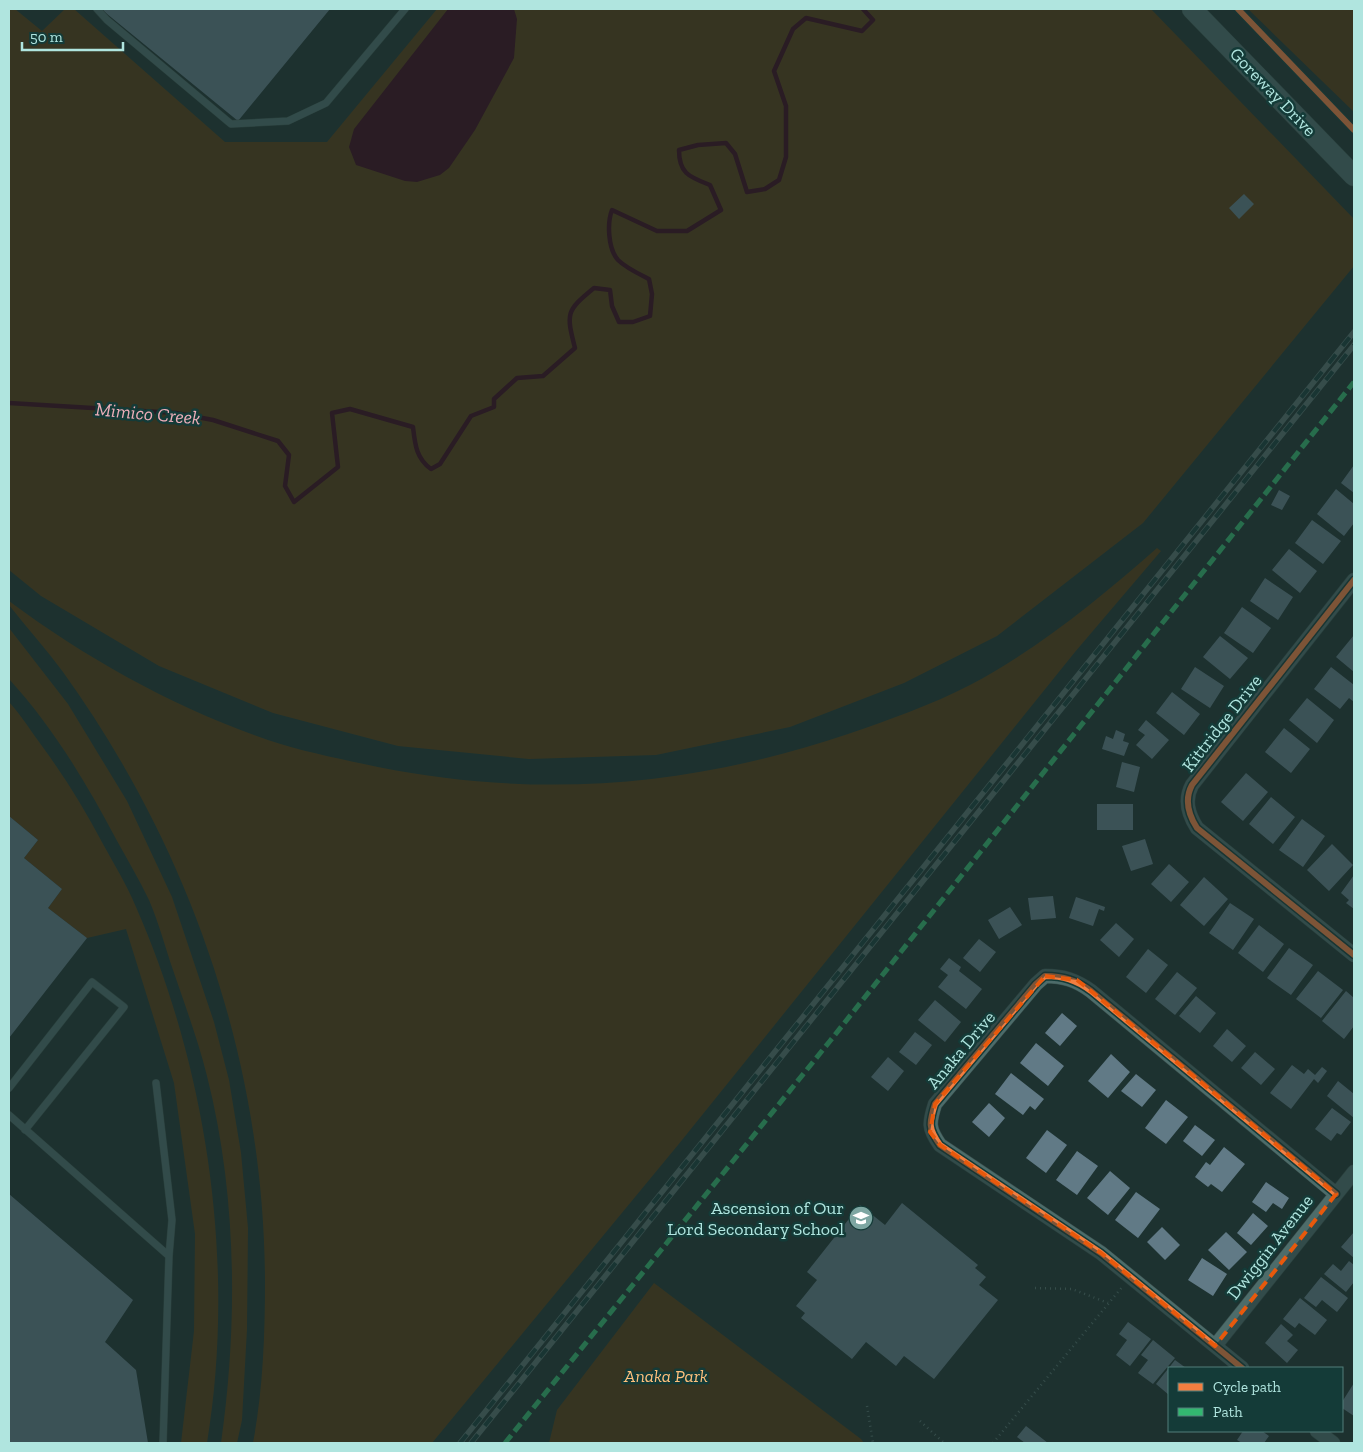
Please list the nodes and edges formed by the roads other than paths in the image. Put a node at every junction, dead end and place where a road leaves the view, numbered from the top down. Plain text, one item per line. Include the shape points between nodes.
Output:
1 (97, 9) edge
2 (405, 9) edge
3 (1192, 9) edge
4 (1348, 170) edge
5 (1354, 580) edge
6 (1354, 955) edge
7 (156, 1083) dead end
8 (9, 1088) edge
9 (9, 1115) edge
10 (25, 1130) junction
11 (1354, 1172) edge
12 (1336, 1194) junction
13 (169, 1256) junction
14 (1215, 1346) junction
15 (1241, 1367) edge
16 (1319, 1432) edge
17 (163, 1443) edge
18 (1333, 1443) edge

1 - 2 lane via 231,124 246,125 288,122 326,103
3 - 4 main road, Goreway Drive
5 - 6 street, Kittridge Drive via 1192,785 1188,805 1197,828
7 - 13 lane via 172,1220
8 - 10 lane via 92,982 124,1006
9 - 10 lane
10 - 13 lane
11 - 12 street, Dwiggin Avenue
12 - 14 street, Dwiggin Avenue
12 - 14 street, Anaka Drive via 1077,980 1044,976 935,1104 930,1132 940,1145 1081,1238
13 - 17 lane
14 - 15 street, Anaka Drive
16 - 18 street

